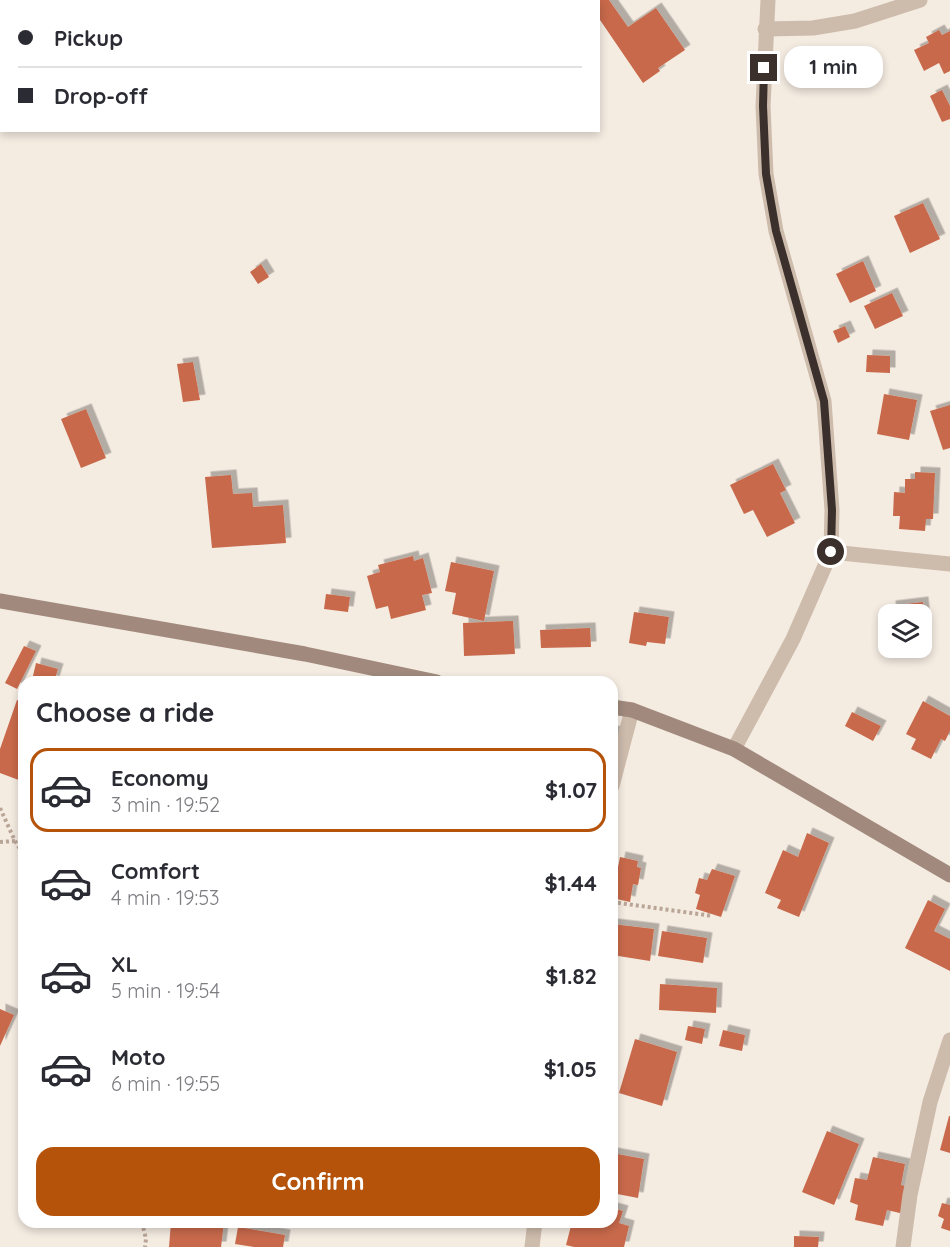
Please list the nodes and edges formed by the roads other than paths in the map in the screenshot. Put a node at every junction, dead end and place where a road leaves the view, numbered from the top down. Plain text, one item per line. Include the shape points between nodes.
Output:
1 (768, 0) edge
2 (920, 0) edge
3 (765, 29) junction
4 (831, 552) junction
5 (950, 564) edge
6 (0, 601) edge
7 (408, 676) edge
8 (618, 708) edge
9 (632, 710) junction
10 (734, 749) junction
11 (618, 763) edge
12 (950, 875) edge
13 (950, 1040) edge
14 (534, 1228) edge
15 (532, 1247) edge
16 (903, 1247) edge

1 - 3 street
2 - 3 street via 855,21 813,28
3 - 4 street via 766,174 776,231 824,401
4 - 5 street
4 - 10 street via 793,639
6 - 7 street via 294,652
8 - 9 street
9 - 10 street
9 - 11 street
10 - 12 street
13 - 16 street via 930,1102
14 - 15 street

